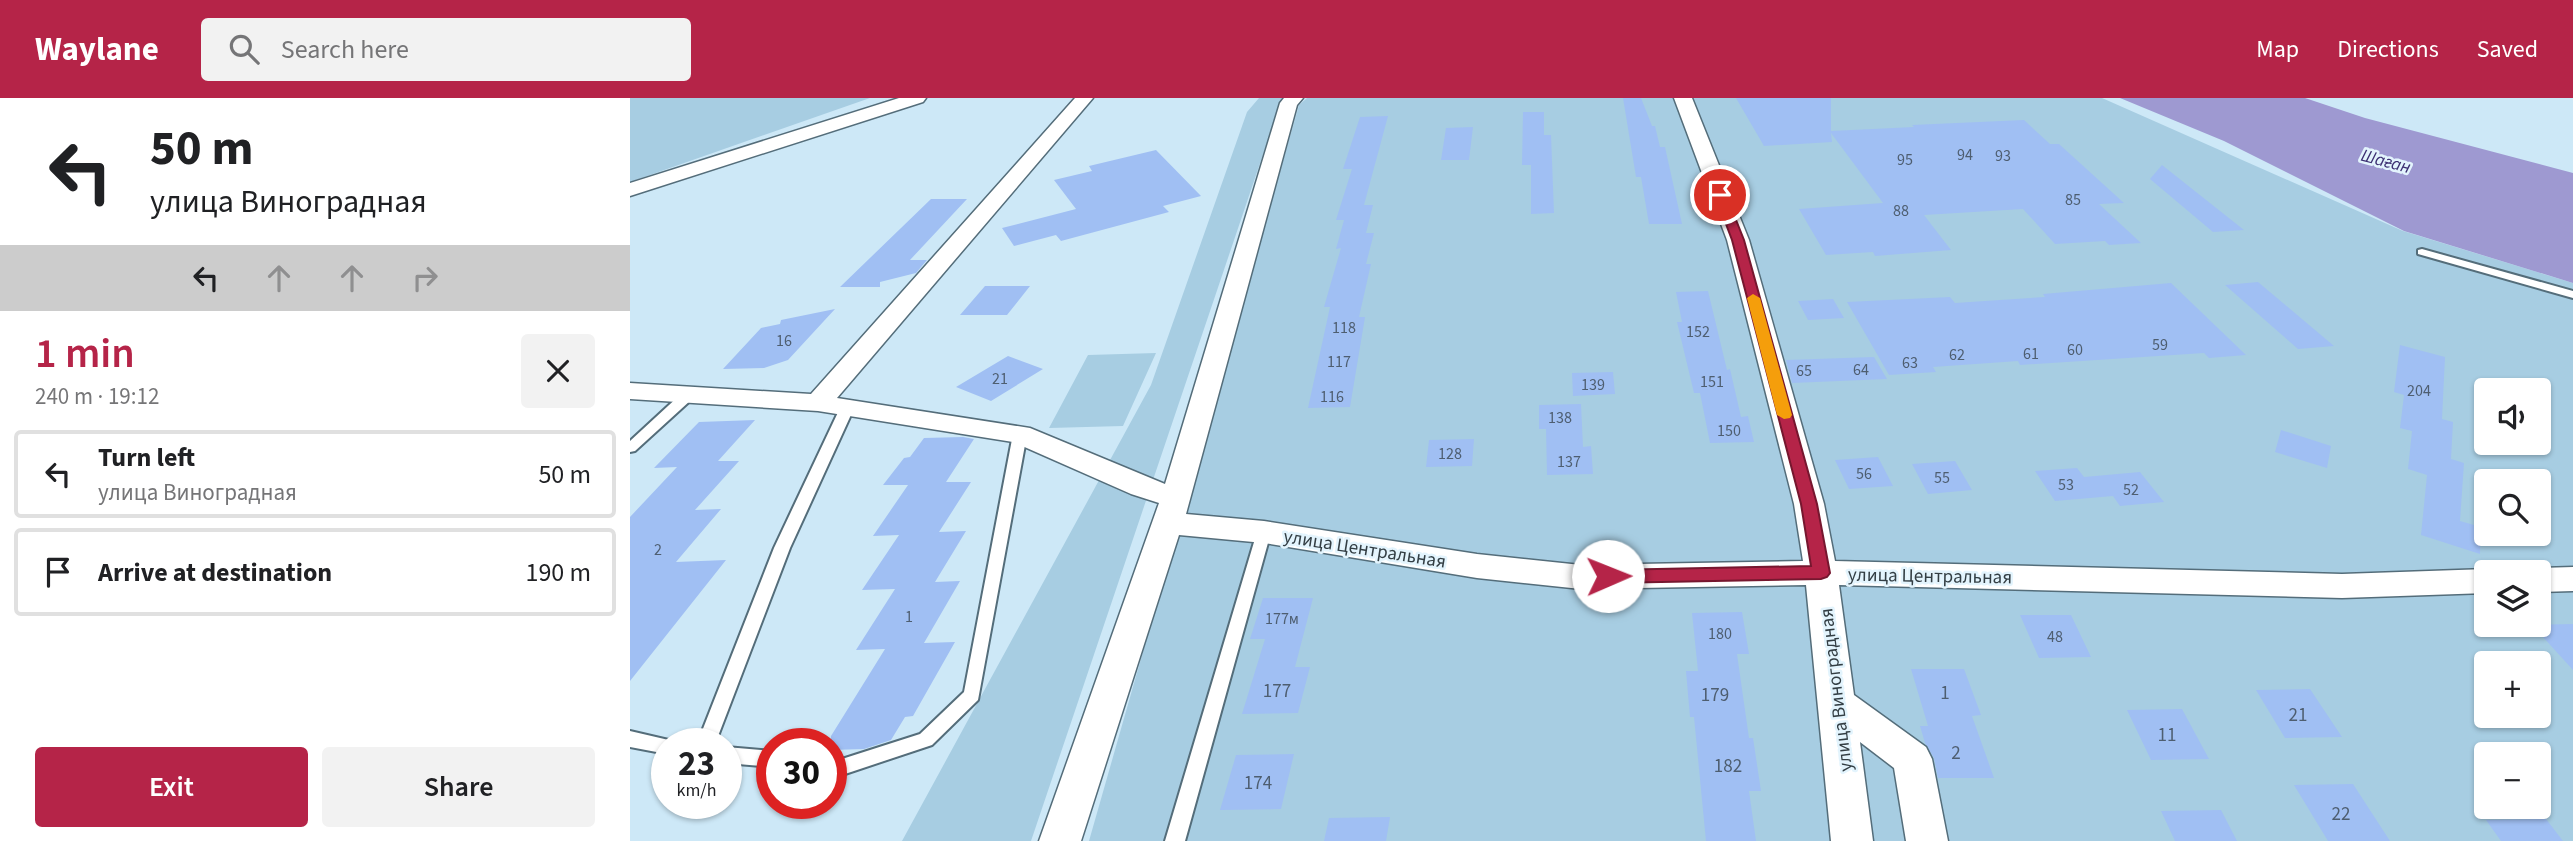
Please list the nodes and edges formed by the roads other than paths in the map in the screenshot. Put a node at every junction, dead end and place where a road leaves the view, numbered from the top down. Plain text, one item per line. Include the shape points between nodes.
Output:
1 (917, 98) edge
2 (1084, 98) edge
3 (1294, 98) edge
4 (1683, 98) edge
5 (630, 190) edge
6 (2422, 252) dead end
7 (2573, 295) edge
8 (630, 391) edge
9 (692, 395) junction
10 (818, 403) junction
11 (848, 406) junction
12 (1020, 434) junction
13 (630, 448) edge
14 (1172, 510) junction
15 (1264, 532) junction
16 (1821, 573) junction
17 (2573, 579) edge
18 (2551, 580) edge
19 (2474, 581) edge
20 (1838, 704) junction
21 (712, 728) edge
22 (630, 739) edge
23 (651, 743) edge
24 (847, 765) edge
25 (1060, 841) edge
26 (1175, 841) edge
27 (1852, 841) edge
28 (1927, 841) edge

1 - 5 street
2 - 10 street
3 - 14 street
4 - 16 street, улица Виноградная via 1738,240 1809,504
6 - 7 lane
8 - 9 street, улица Центральная
9 - 10 street, улица Центральная
9 - 13 lane
10 - 11 street, улица Центральная
11 - 12 street, улица Центральная
11 - 21 lane via 782,548
12 - 14 street, улица Центральная via 1142,487
12 - 24 lane via 972,695 926,740
14 - 15 street, улица Центральная
14 - 25 street
15 - 16 street, улица Центральная via 1477,566 1581,577
15 - 26 lane
16 - 19 street, улица Центральная via 2342,586
16 - 20 street, улица Виноградная
17 - 18 street
20 - 27 street, улица Виноградная
20 - 28 street via 1912,759
22 - 23 lane

